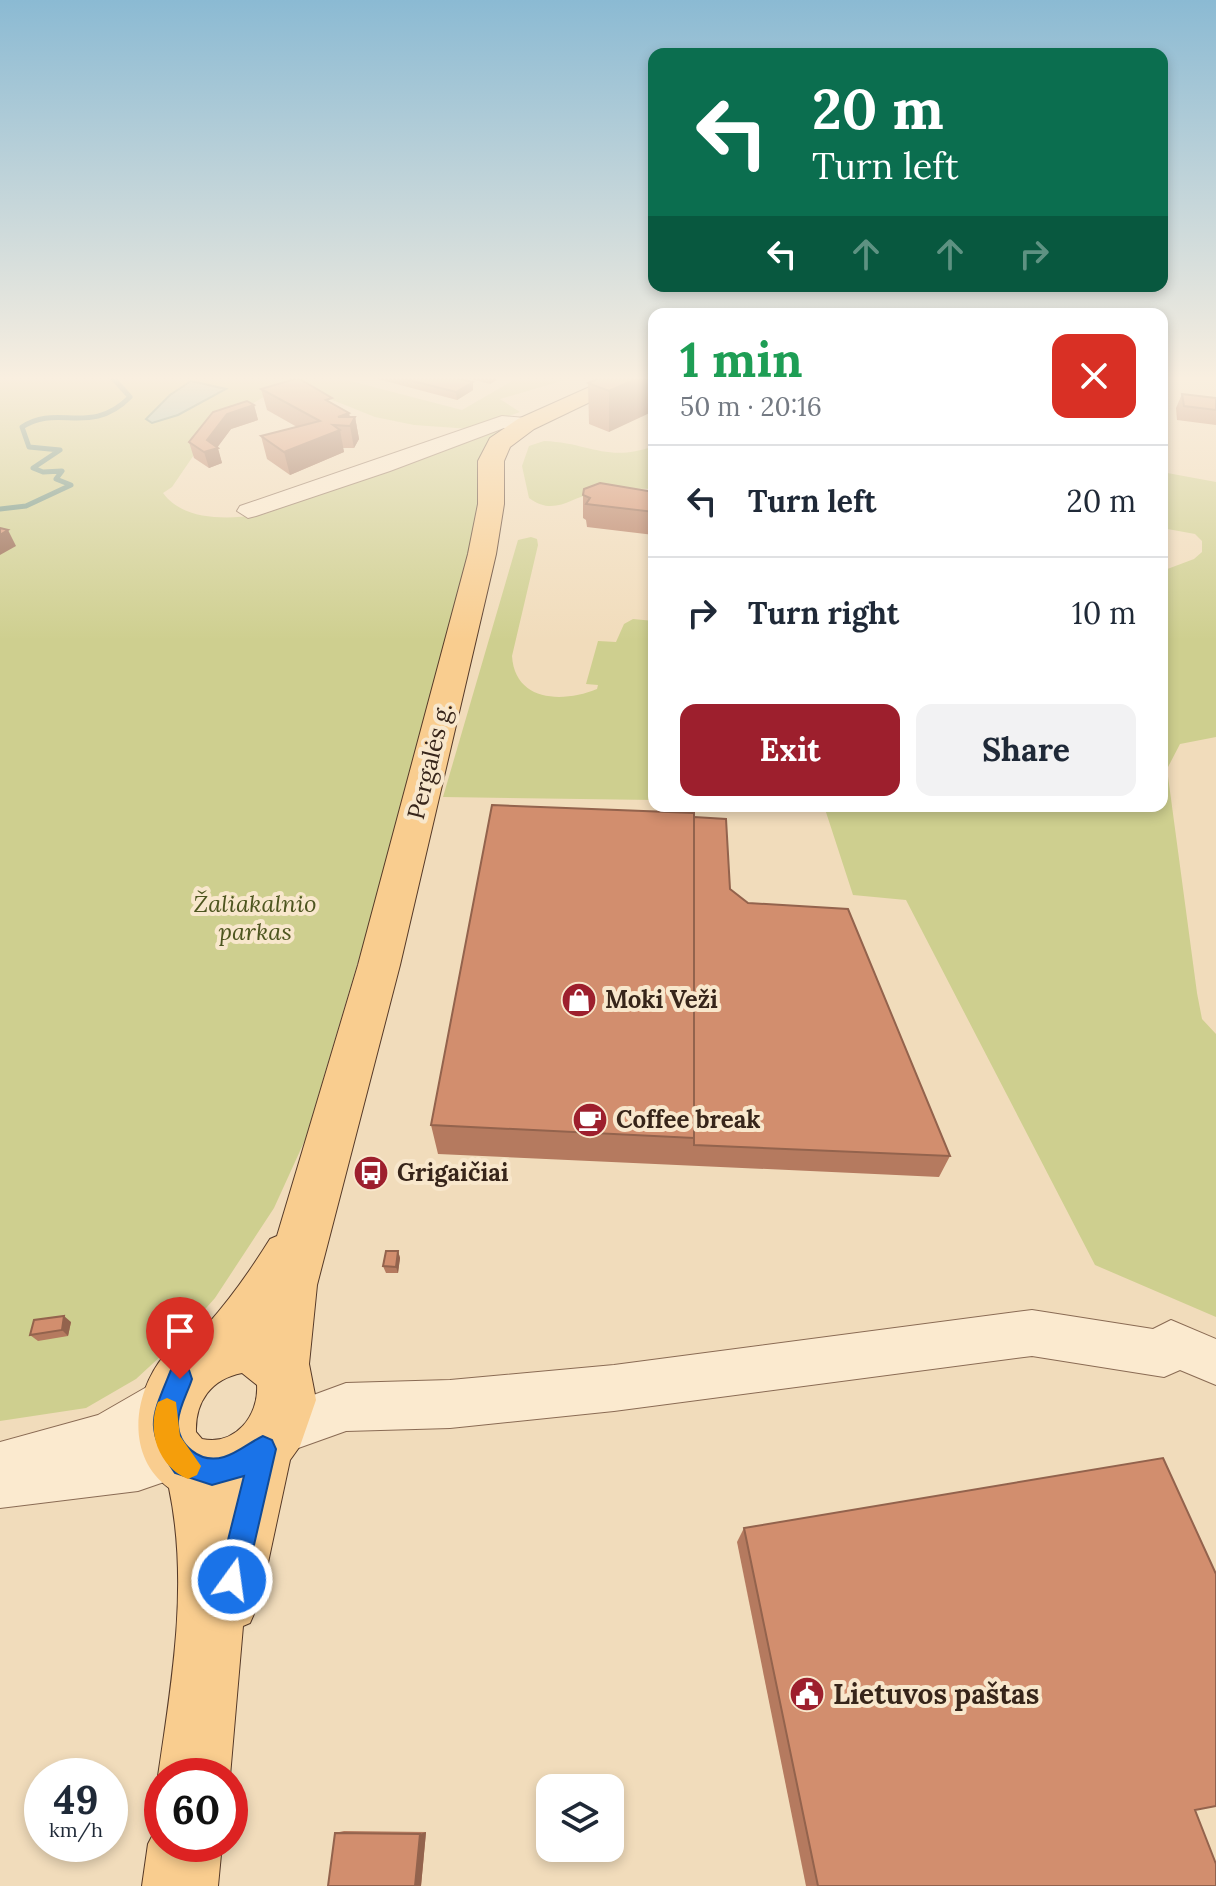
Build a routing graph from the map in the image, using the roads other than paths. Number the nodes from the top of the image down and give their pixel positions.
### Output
1 (388, 465) edge
2 (493, 465) edge
3 (248, 511) dead end
4 (307, 1220) junction
5 (225, 1348) junction
6 (1216, 1362) edge
7 (171, 1396) junction
8 (276, 1407) junction
9 (186, 1462) junction
10 (0, 1466) edge
11 (0, 1483) edge
12 (205, 1695) junction
13 (196, 1758) edge
14 (183, 1862) edge
15 (180, 1886) edge

1 - 3 street
2 - 4 main road, Pergalės g.
4 - 5 main road, Pergalės g.
4 - 8 main road, Pergalės g.
5 - 7 main road
5 - 8 main road
6 - 8 street
7 - 9 main road
7 - 10 street
8 - 9 main road
8 - 12 main road, Pergalės g.
9 - 11 street
9 - 12 main road, Pergalės g.
12 - 13 main road, Pergalės g.
14 - 15 main road

